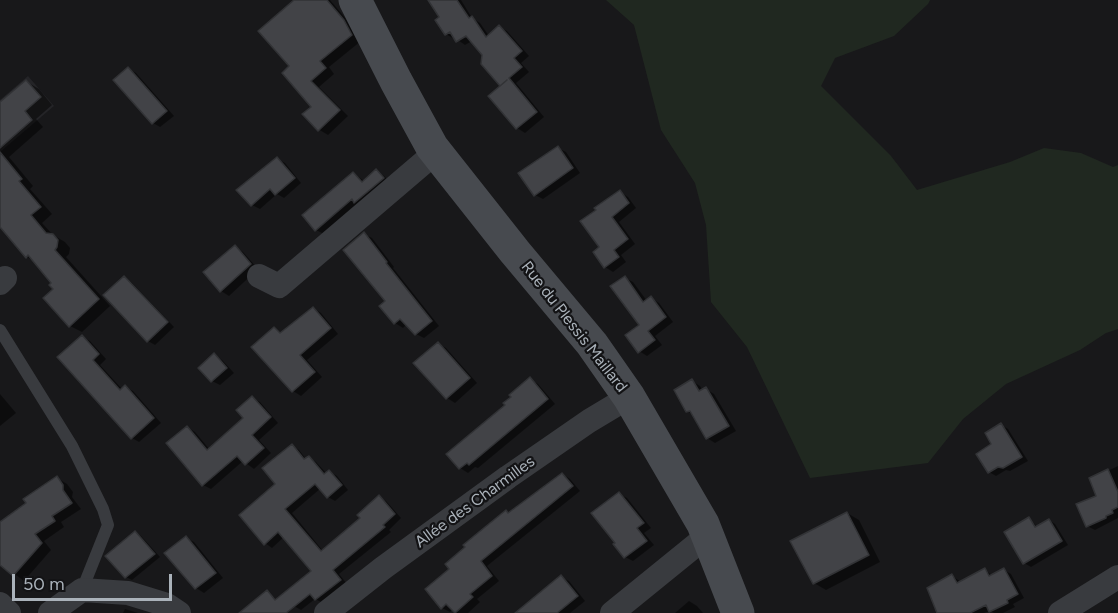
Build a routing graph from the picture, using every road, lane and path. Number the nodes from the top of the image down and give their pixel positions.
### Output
1 (355, 0) edge
2 (436, 152) junction
3 (260, 276) dead end
4 (0, 330) edge
5 (629, 397) junction
6 (709, 540) junction
7 (1118, 577) edge
8 (82, 590) junction
9 (0, 604) edge
10 (9, 613) edge
11 (50, 613) edge
12 (179, 613) edge
13 (326, 613) edge
14 (612, 613) edge
15 (738, 613) edge
16 (1060, 613) edge

1 - 2 street, Rue du Plessis Maillard
2 - 3 street
2 - 5 street, Rue du Plessis Maillard
4 - 8 lane
5 - 6 street, Rue du Plessis Maillard
5 - 13 street, Allée des Charmilles
6 - 14 street
6 - 15 street, Rue du Plessis Maillard
7 - 16 street
8 - 11 street
8 - 12 street
9 - 10 street

